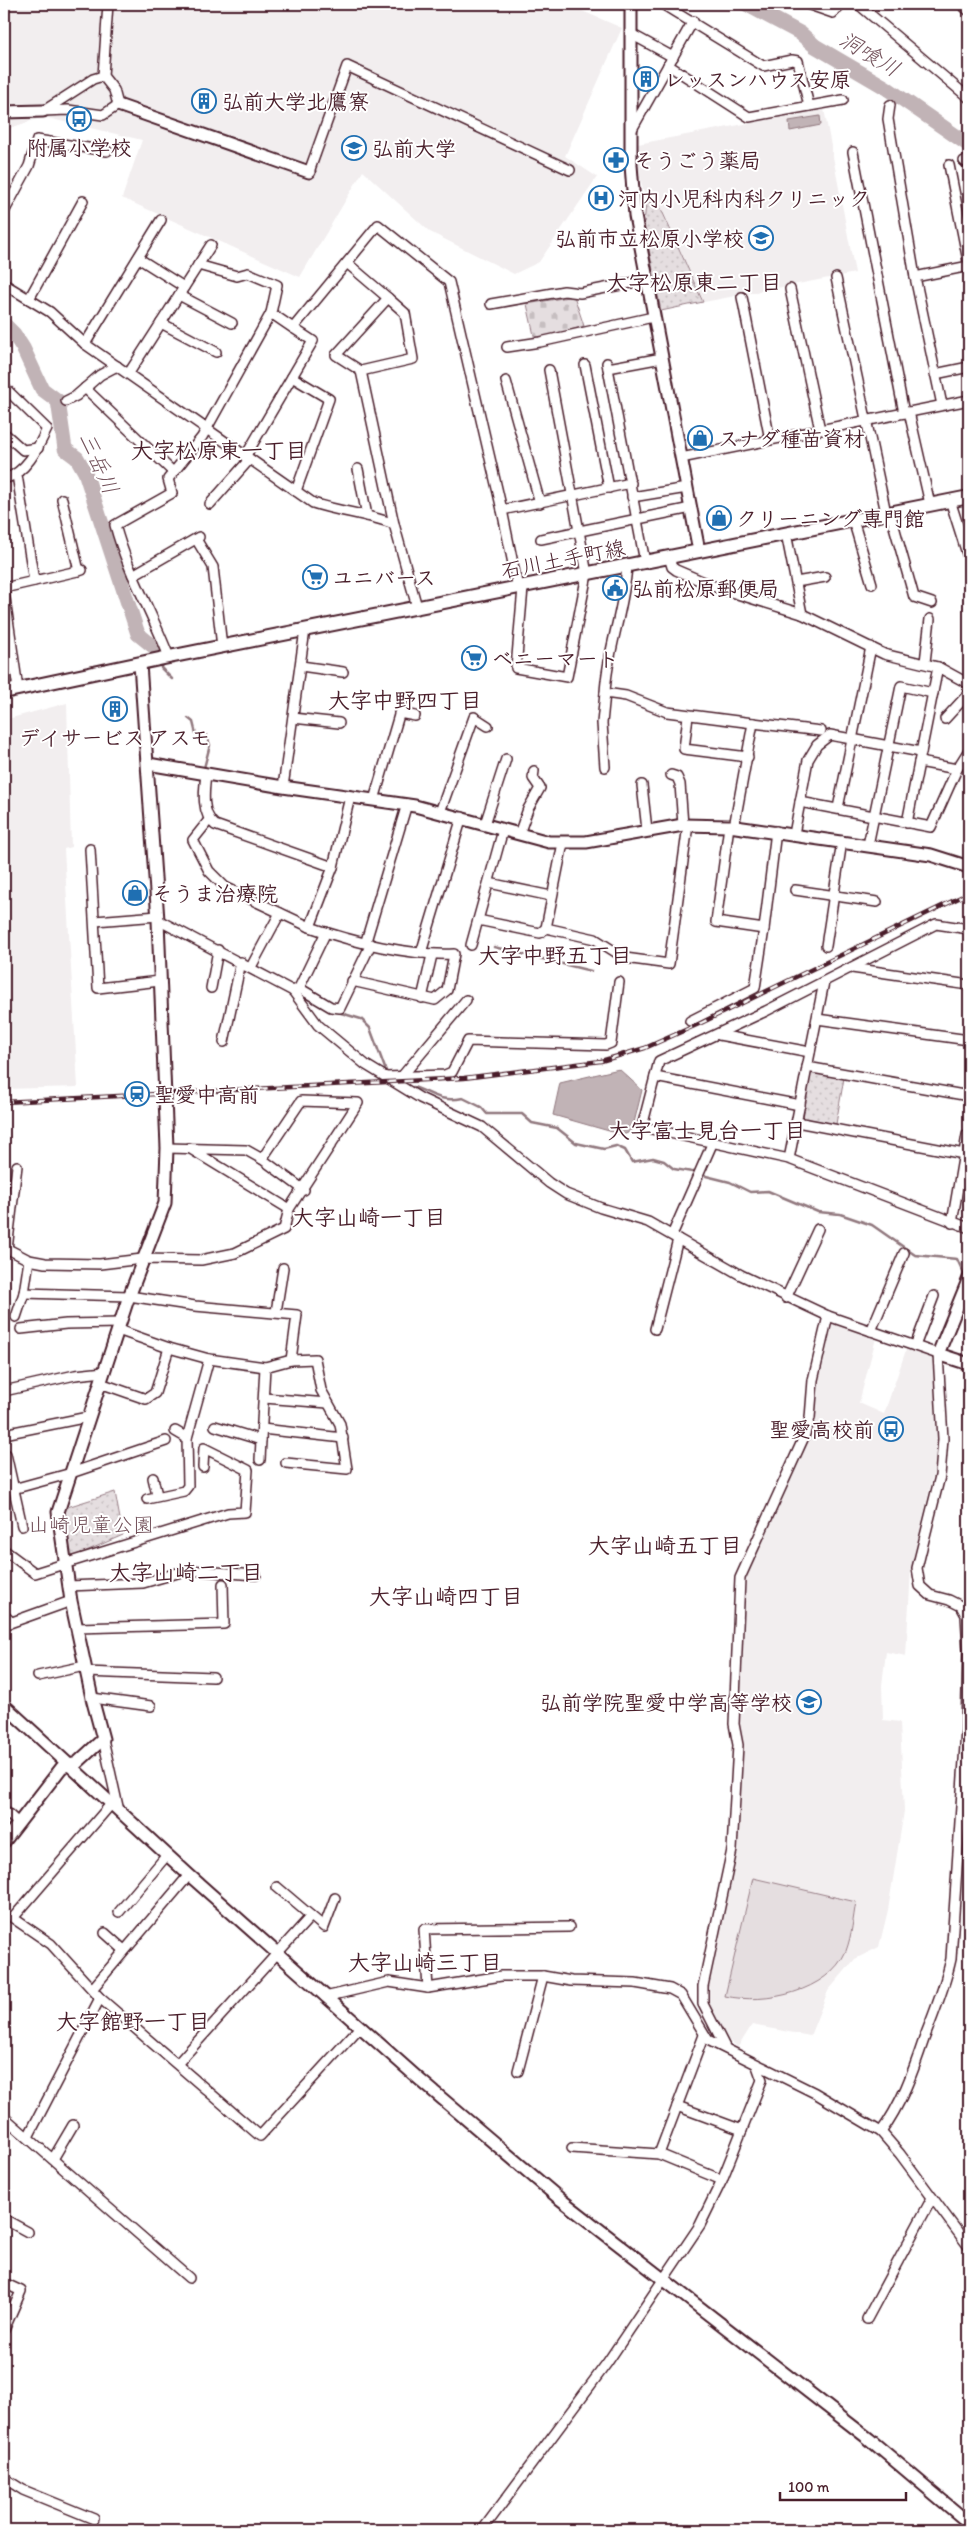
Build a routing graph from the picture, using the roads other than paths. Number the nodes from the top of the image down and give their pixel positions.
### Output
1 (108, 4) edge
2 (631, 4) edge
3 (662, 4) edge
4 (807, 4) edge
5 (841, 4) edge
6 (858, 4) edge
7 (961, 4) edge
8 (969, 11) edge
9 (693, 20) junction
10 (631, 34) junction
11 (670, 61) junction
12 (103, 76) junction
13 (969, 98) edge
14 (843, 100) dead end
15 (118, 105) junction
16 (890, 105) dead end
17 (809, 106) junction
18 (43, 111) junction
19 (4, 112) edge
20 (630, 132) junction
21 (107, 151) dead end
22 (853, 152) dead end
23 (949, 165) dead end
24 (570, 170) dead end
25 (309, 172) joint
26 (83, 201) dead end
27 (4, 212) edge
28 (161, 220) dead end
29 (211, 245) dead end
30 (138, 258) junction
31 (347, 262) junction
32 (198, 266) junction
33 (969, 266) edge
34 (916, 277) junction
35 (836, 278) dead end
36 (646, 280) junction
37 (4, 284) edge
38 (790, 289) dead end
39 (181, 291) junction
40 (388, 298) junction
41 (742, 298) dead end
42 (29, 299) junction
43 (491, 304) dead end
44 (271, 313) junction
45 (654, 316) junction
46 (161, 323) junction
47 (232, 323) dead end
48 (293, 328) junction
49 (85, 344) junction
50 (508, 347) dead end
51 (216, 352) dead end
52 (662, 358) junction
53 (585, 365) dead end
54 (118, 366) junction
55 (969, 367) edge
56 (549, 370) dead end
57 (361, 371) junction
58 (129, 373) junction
59 (935, 374) junction
60 (292, 377) junction
61 (506, 381) dead end
62 (4, 387) edge
63 (85, 388) junction
64 (969, 400) edge
65 (66, 401) dead end
66 (942, 405) junction
67 (907, 413) junction
68 (866, 421) junction
69 (206, 429) junction
70 (820, 430) junction
71 (4, 433) edge
72 (770, 440) junction
73 (38, 448) junction
74 (247, 458) junction
75 (681, 458) junction
76 (358, 469) dead end
77 (173, 472) junction
78 (17, 475) junction
79 (4, 478) edge
80 (631, 483) junction
81 (609, 488) junction
82 (687, 488) junction
83 (296, 491) junction
84 (572, 496) junction
85 (632, 497) junction
86 (969, 497) edge
87 (62, 499) dead end
88 (950, 500) junction
89 (540, 503) junction
90 (210, 504) dead end
91 (930, 504) junction
92 (691, 508) junction
93 (502, 510) junction
94 (888, 512) junction
95 (367, 516) junction
96 (636, 520) junction
97 (853, 520) junction
98 (394, 524) junction
99 (579, 531) junction
100 (786, 533) junction
101 (541, 539) dead end
102 (699, 551) junction
103 (669, 557) junction
104 (969, 560) edge
105 (645, 562) junction
106 (627, 566) junction
107 (588, 574) junction
108 (133, 575) junction
109 (825, 577) dead end
110 (34, 581) junction
111 (796, 582) junction
112 (872, 584) dead end
113 (520, 588) junction
114 (4, 589) edge
115 (932, 603) dead end
116 (416, 607) junction
117 (802, 614) junction
118 (930, 618) dead end
119 (305, 630) junction
120 (222, 647) junction
121 (871, 647) junction
122 (162, 659) junction
123 (925, 662) junction
124 (140, 664) junction
125 (301, 666) junction
126 (938, 667) junction
127 (342, 672) dead end
128 (969, 684) edge
129 (18, 690) junction
130 (4, 692) edge
131 (605, 693) junction
132 (969, 693) edge
133 (933, 694) junction
134 (404, 698) dead end
135 (399, 714) junction
136 (415, 716) dead end
137 (688, 716) junction
138 (293, 718) junction
139 (945, 719) dead end
140 (339, 723) dead end
141 (754, 724) junction
142 (488, 726) dead end
143 (821, 730) dead end
144 (853, 738) junction
145 (889, 745) junction
146 (969, 750) edge
147 (748, 757) junction
148 (920, 757) junction
149 (506, 759) dead end
150 (148, 764) junction
151 (605, 767) dead end
152 (957, 769) junction
153 (534, 771) dead end
154 (206, 774) junction
155 (671, 775) dead end
156 (642, 785) dead end
157 (283, 787) junction
158 (350, 797) junction
159 (374, 800) junction
160 (800, 802) junction
161 (407, 804) junction
162 (838, 808) junction
163 (440, 812) junction
164 (874, 816) junction
165 (462, 817) junction
166 (209, 820) junction
167 (907, 823) junction
168 (486, 824) junction
169 (686, 825) junction
170 (732, 826) junction
171 (503, 830) junction
172 (647, 830) junction
173 (776, 831) junction
174 (520, 834) junction
175 (794, 834) junction
176 (842, 841) junction
177 (563, 843) junction
178 (868, 844) junction
179 (90, 849) dead end
180 (333, 867) junction
181 (969, 867) edge
182 (489, 883) junction
183 (795, 890) dead end
184 (551, 896) junction
185 (834, 896) junction
186 (877, 902) dead end
187 (280, 913) junction
188 (158, 918) junction
189 (478, 920) junction
190 (95, 922) junction
191 (310, 927) junction
192 (546, 928) junction
193 (764, 929) junction
194 (969, 929) edge
195 (326, 932) junction
196 (369, 943) junction
197 (471, 945) dead end
198 (826, 946) dead end
199 (218, 950) junction
200 (421, 954) junction
201 (432, 954) junction
202 (241, 962) junction
203 (251, 968) junction
204 (852, 968) junction
205 (160, 981) junction
206 (352, 981) junction
207 (620, 982) dead end
208 (824, 982) junction
209 (969, 985) edge
210 (211, 988) dead end
211 (296, 989) junction
212 (422, 998) junction
213 (466, 1000) dead end
214 (817, 1019) junction
215 (690, 1021) dead end
216 (718, 1035) junction
217 (969, 1040) edge
218 (224, 1042) dead end
219 (810, 1052) junction
220 (807, 1067) junction
221 (403, 1075) junction
222 (386, 1077) junction
223 (655, 1077) junction
224 (969, 1096) edge
225 (800, 1106) junction
226 (797, 1122) junction
227 (969, 1135) edge
228 (712, 1144) junction
229 (167, 1148) junction
230 (189, 1148) junction
231 (964, 1154) junction
232 (262, 1159) junction
233 (789, 1159) junction
234 (17, 1166) dead end
235 (304, 1190) junction
236 (289, 1209) junction
237 (952, 1223) junction
238 (969, 1228) edge
239 (818, 1229) dead end
240 (675, 1237) junction
241 (6, 1248) edge
242 (904, 1253) dead end
243 (142, 1259) junction
244 (29, 1260) junction
245 (283, 1268) dead end
246 (969, 1278) edge
247 (24, 1294) junction
248 (129, 1296) junction
249 (934, 1296) dead end
250 (786, 1298) junction
251 (276, 1312) junction
252 (828, 1316) junction
253 (16, 1317) dead end
254 (119, 1326) junction
255 (21, 1329) dead end
256 (655, 1330) dead end
257 (871, 1331) junction
258 (915, 1346) junction
259 (169, 1348) junction
260 (938, 1354) junction
261 (209, 1359) junction
262 (291, 1360) junction
263 (969, 1364) edge
264 (265, 1367) junction
265 (104, 1372) junction
266 (100, 1383) junction
267 (4, 1391) edge
268 (264, 1398) junction
269 (328, 1403) junction
270 (88, 1417) junction
271 (216, 1426) dead end
272 (262, 1429) junction
273 (175, 1432) dead end
274 (4, 1434) edge
275 (187, 1438) junction
276 (343, 1438) junction
277 (261, 1440) junction
278 (166, 1441) dead end
279 (6, 1454) dead end
280 (260, 1460) dead end
281 (286, 1463) dead end
282 (203, 1467) dead end
283 (68, 1474) junction
284 (153, 1478) dead end
285 (12, 1490) junction
286 (157, 1496) junction
287 (147, 1499) dead end
288 (22, 1526) dead end
289 (4, 1550) edge
290 (64, 1564) junction
291 (256, 1575) dead end
292 (224, 1584) dead end
293 (68, 1586) junction
294 (71, 1601) junction
295 (4, 1615) edge
296 (8, 1624) edge
297 (77, 1628) junction
298 (86, 1669) junction
299 (38, 1676) dead end
300 (213, 1677) dead end
301 (92, 1698) junction
302 (4, 1705) edge
303 (152, 1706) dead end
304 (103, 1739) junction
305 (70, 1765) junction
306 (116, 1807) junction
307 (4, 1810) edge
308 (18, 1822) junction
309 (4, 1842) edge
310 (167, 1855) junction
311 (189, 1875) junction
312 (277, 1887) dead end
313 (335, 1898) dead end
314 (119, 1912) dead end
315 (311, 1916) junction
316 (569, 1927) dead end
317 (105, 1933) dead end
318 (124, 1950) junction
319 (278, 1952) junction
320 (543, 1976) junction
321 (93, 1988) junction
322 (428, 1988) junction
323 (325, 1997) junction
324 (100, 1998) junction
325 (360, 2027) junction
326 (704, 2035) junction
327 (725, 2047) junction
328 (178, 2064) junction
329 (757, 2066) junction
330 (518, 2071) dead end
331 (677, 2106) junction
332 (4, 2116) edge
333 (73, 2125) dead end
334 (742, 2130) junction
335 (880, 2132) junction
336 (28, 2137) junction
337 (572, 2148) dead end
338 (659, 2154) junction
339 (53, 2159) junction
340 (722, 2180) junction
341 (932, 2198) junction
342 (4, 2219) edge
343 (28, 2232) dead end
344 (968, 2244) edge
345 (189, 2278) dead end
346 (664, 2281) junction
347 (4, 2283) edge
348 (867, 2319) dead end
349 (4, 2330) edge
350 (4, 2478) edge
351 (94, 2519) dead end
352 (969, 2520) edge
353 (484, 2528) dead end

1 - 12 street
2 - 10 street
3 - 9 street
4 - 5 street
6 - 13 street
7 - 8 street
9 - 11 street
9 - 17 street
10 - 11 street
10 - 20 street
11 - 17 street
11 - 20 street
12 - 15 street
12 - 18 street
14 - 17 street
15 - 18 street
15 - 25 street
16 - 34 street
18 - 19 street
20 - 36 street
21 - 27 street
22 - 67 street
23 - 33 street
24 - 25 street
26 - 42 street
28 - 30 street
29 - 32 street
30 - 39 street
30 - 49 street
31 - 40 street
31 - 48 street
31 - 93 street
32 - 39 street
32 - 44 street
33 - 34 street
34 - 59 street
35 - 68 street
36 - 43 street
36 - 45 street
37 - 42 street
38 - 70 street
39 - 46 street
39 - 47 street
40 - 57 street
40 - 57 street
41 - 72 street
42 - 49 street
44 - 48 street
44 - 69 street
45 - 50 street
45 - 52 street
46 - 51 street
46 - 58 street
48 - 60 street
49 - 54 street
52 - 75 street
52 - 80 street
53 - 81 street
54 - 58 street
54 - 63 street
55 - 59 street
56 - 84 street
57 - 98 street
58 - 69 street
59 - 66 street
60 - 74 street
60 - 83 street
61 - 89 street
62 - 73 street
63 - 65 street
63 - 77 street
64 - 66 street
66 - 67 street
67 - 68 street
67 - 91 street
68 - 70 street
68 - 94 street
69 - 74 street
69 - 77 street
70 - 72 street
71 - 73 street
72 - 75 street
73 - 78 street
74 - 83 street
74 - 90 street
75 - 82 street
76 - 95 street
77 - 108 street
78 - 79 street
78 - 110 street
80 - 81 street
80 - 85 street
81 - 84 street
82 - 85 street
82 - 92 street
83 - 95 street
84 - 89 street
84 - 99 street
85 - 96 street
86 - 88 main road, 石川土手町線
87 - 110 street
88 - 91 main road, 石川土手町線
88 - 104 street
89 - 93 street
91 - 94 main road, 石川土手町線
92 - 96 street
92 - 102 street
93 - 113 street
94 - 97 main road, 石川土手町線
94 - 115 street
95 - 98 street
96 - 99 street
96 - 105 street
97 - 100 main road, 石川土手町線
97 - 112 street
98 - 116 street
99 - 101 street
99 - 107 street
100 - 102 main road, 石川土手町線
100 - 111 street
102 - 103 main road, 石川土手町線
103 - 105 main road, 石川土手町線
103 - 117 street
105 - 106 main road, 石川土手町線
106 - 107 main road, 石川土手町線
106 - 131 street
107 - 113 main road, 石川土手町線
107 - 113 street
108 - 120 street
108 - 122 street
109 - 111 street
110 - 114 street
111 - 117 street
113 - 116 main road, 石川土手町線
114 - 129 street
116 - 119 main road, 石川土手町線
117 - 121 street
118 - 123 street
119 - 120 main road, 石川土手町線
119 - 125 street
120 - 122 main road, 石川土手町線
121 - 123 street
121 - 144 street
122 - 124 main road, 石川土手町線
123 - 126 street
124 - 129 main road, 石川土手町線
124 - 150 street
125 - 127 street
125 - 138 street
126 - 128 street
126 - 133 street
129 - 130 main road, 石川土手町線
131 - 137 street
131 - 151 street
132 - 139 street
133 - 145 street
133 - 148 street
134 - 135 street
135 - 136 street
135 - 159 street
137 - 141 street
137 - 147 street
138 - 140 street
138 - 157 street
141 - 143 street
141 - 147 street
142 - 163 street
144 - 145 street
144 - 160 street
144 - 162 street
145 - 148 street
145 - 164 street
146 - 152 street
147 - 170 street
148 - 152 street
148 - 167 street
149 - 168 street
150 - 154 street
150 - 188 street
152 - 167 street
153 - 174 street
154 - 157 street
154 - 166 street
155 - 169 street
156 - 172 street
157 - 158 street
158 - 159 street
158 - 180 street
159 - 161 street
160 - 162 street
160 - 175 street
161 - 163 street
161 - 196 street
162 - 164 street
163 - 165 street
164 - 167 street
164 - 178 street
165 - 168 street
165 - 200 street
166 - 180 street
166 - 187 street
168 - 171 street
169 - 170 street
169 - 172 street
169 - 192 street
170 - 173 street
170 - 193 street
171 - 174 street
171 - 182 street
172 - 177 street
173 - 175 street
173 - 193 street
174 - 177 street
175 - 176 street
176 - 178 street
176 - 185 street
177 - 184 street
178 - 181 street
179 - 190 street
180 - 191 street
182 - 184 street
182 - 189 street
183 - 185 street
184 - 192 street
185 - 186 street
185 - 198 street
187 - 191 street
187 - 203 street
188 - 190 street
188 - 199 street
188 - 205 street
189 - 192 street
189 - 197 street
190 - 205 street
191 - 195 street
193 - 215 street
194 - 204 street
195 - 196 street
195 - 211 street
196 - 200 street
196 - 206 street
199 - 202 street
199 - 210 street
200 - 201 street
201 - 212 street
201 - 212 street
202 - 203 street
202 - 218 street
203 - 211 street
204 - 208 street
204 - 209 street
205 - 229 street
206 - 211 street
206 - 212 street
207 - 221 street
208 - 214 street
208 - 216 street
211 - 222 street
213 - 221 street
214 - 217 street
214 - 219 street
216 - 219 street
216 - 223 street
219 - 220 street
220 - 224 street
220 - 225 street
221 - 222 street
222 - 240 street
223 - 225 street
223 - 228 street
225 - 226 street
226 - 231 street
226 - 233 street
227 - 231 street
228 - 233 street
228 - 240 street
229 - 230 street
229 - 243 street
230 - 232 street
230 - 236 street
231 - 237 street
232 - 235 street
232 - 235 street
233 - 237 street
234 - 241 street
235 - 236 street
236 - 243 street
237 - 238 street
239 - 250 street
240 - 250 street
240 - 256 street
241 - 244 street
242 - 257 street
243 - 244 street
243 - 248 street
244 - 247 street
245 - 251 street
246 - 260 street
247 - 248 street
247 - 253 street
248 - 251 street
248 - 254 street
249 - 258 street
250 - 252 street
251 - 262 street
252 - 257 street
252 - 327 street
254 - 255 street
254 - 259 street
254 - 265 street
257 - 258 street
258 - 260 street
259 - 261 street
259 - 266 street
260 - 263 street
260 - 335 street
261 - 264 street
261 - 275 street
262 - 264 street
262 - 269 street
264 - 268 street
265 - 266 street
265 - 267 street
266 - 270 street
268 - 269 street
268 - 272 street
269 - 276 street
270 - 274 street
270 - 283 street
271 - 277 street
272 - 276 street
272 - 277 street
273 - 275 street
275 - 286 street
276 - 281 street
277 - 280 street
278 - 283 street
279 - 285 street
282 - 290 street
283 - 285 street
283 - 290 street
284 - 286 street
285 - 288 street
286 - 287 street
289 - 290 street
290 - 293 street
291 - 293 street
292 - 297 street
293 - 294 street
294 - 296 street
294 - 297 street
295 - 296 street
297 - 298 street
298 - 299 street
298 - 300 street
298 - 301 street
301 - 303 street
301 - 304 street
302 - 305 street
304 - 305 street
304 - 306 street
305 - 306 street
305 - 308 street
306 - 310 street
306 - 321 street
307 - 308 street
308 - 309 street
310 - 311 street
310 - 314 street
311 - 318 street
311 - 319 street
312 - 315 street
313 - 315 street
315 - 319 street
316 - 322 street
317 - 318 street
318 - 321 street
319 - 323 street
319 - 328 street
320 - 322 street
320 - 326 street
320 - 330 street
321 - 324 street
322 - 323 street
323 - 325 street
324 - 328 street
324 - 336 street
325 - 328 street
325 - 346 street
326 - 327 street
326 - 331 street
327 - 329 street
329 - 334 street
329 - 335 street
331 - 334 street
331 - 338 street
332 - 336 street
333 - 339 street
334 - 340 street
335 - 341 street
336 - 339 street
337 - 338 street
338 - 340 street
339 - 345 street
340 - 346 street
341 - 344 street
341 - 348 street
342 - 343 street
346 - 352 street
346 - 353 street
347 - 349 street
350 - 351 street

